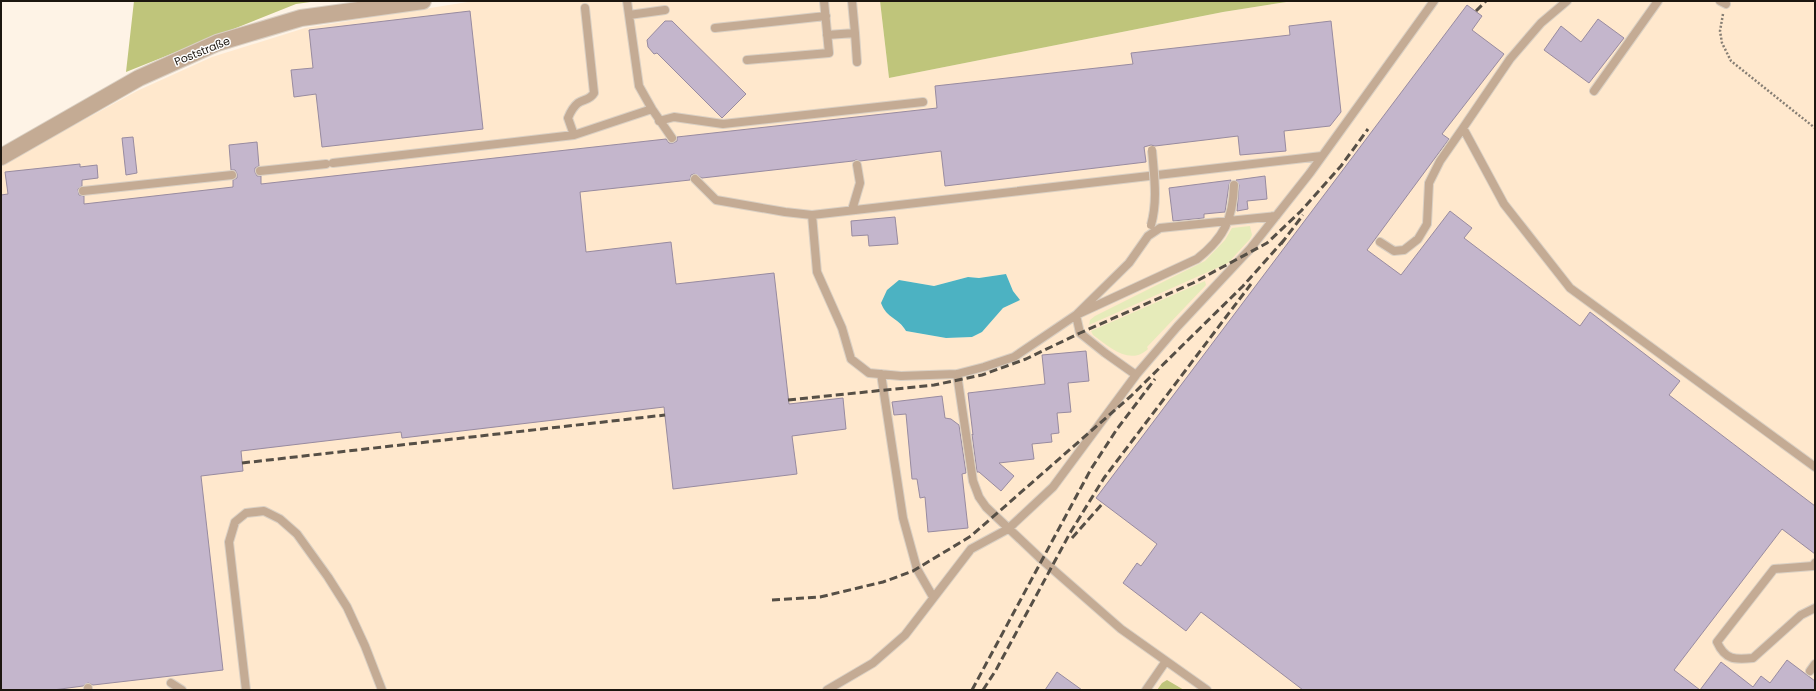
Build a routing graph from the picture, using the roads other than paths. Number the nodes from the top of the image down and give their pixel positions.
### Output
1 (423, 1) edge
2 (627, 1) edge
3 (824, 1) edge
4 (852, 1) edge
5 (1434, 1) edge
6 (1566, 1) edge
7 (1658, 1) edge
8 (585, 8) dead end
9 (665, 10) dead end
10 (629, 15) junction
11 (826, 16) junction
12 (714, 28) dead end
13 (855, 33) junction
14 (827, 35) junction
15 (748, 60) dead end
16 (857, 62) dead end
17 (1594, 91) dead end
18 (923, 102) dead end
19 (652, 109) junction
20 (659, 121) junction
21 (1464, 128) junction
22 (574, 136) junction
23 (672, 138) dead end
24 (1152, 150) dead end
25 (1322, 156) junction
26 (1, 157) edge
27 (858, 165) dead end
28 (260, 171) dead end
29 (232, 175) dead end
30 (695, 179) dead end
31 (1234, 185) dead end
32 (83, 191) dead end
33 (852, 210) junction
34 (812, 214) junction
35 (1276, 216) junction
36 (1148, 236) junction
37 (1380, 242) dead end
38 (1076, 315) junction
39 (881, 374) junction
40 (957, 374) junction
41 (1136, 375) junction
42 (1815, 467) edge
43 (1008, 528) junction
44 (1815, 563) edge
45 (933, 597) junction
46 (1815, 608) edge
47 (1166, 661) junction
48 (1815, 664) edge
49 (1810, 671) dead end
50 (171, 682) dead end
51 (182, 690) edge
52 (246, 690) edge
53 (382, 690) edge
54 (827, 690) edge
55 (1146, 690) edge
56 (1207, 690) edge

1 - 26 street, Poststraße
2 - 10 lane
3 - 11 lane
4 - 13 lane
5 - 25 lane
6 - 21 lane
7 - 17 lane
8 - 22 lane
9 - 10 lane
10 - 19 lane
11 - 12 lane
11 - 14 lane
13 - 14 lane
13 - 16 lane
14 - 15 lane
18 - 20 lane
19 - 20 lane
19 - 22 lane
20 - 23 lane
21 - 37 lane
21 - 42 lane
22 - 28 lane
24 - 36 lane, bridge
25 - 33 lane
25 - 35 lane
27 - 33 lane
29 - 32 lane
30 - 34 lane
31 - 38 lane
33 - 34 lane
34 - 39 lane
35 - 36 lane
35 - 41 lane
36 - 38 lane
38 - 40 lane
38 - 41 lane
39 - 40 lane
39 - 45 lane
40 - 43 lane
41 - 43 lane
43 - 45 lane
43 - 47 lane
44 - 46 lane
45 - 54 lane
47 - 55 lane
47 - 56 lane
48 - 49 lane
50 - 51 lane
52 - 53 lane

